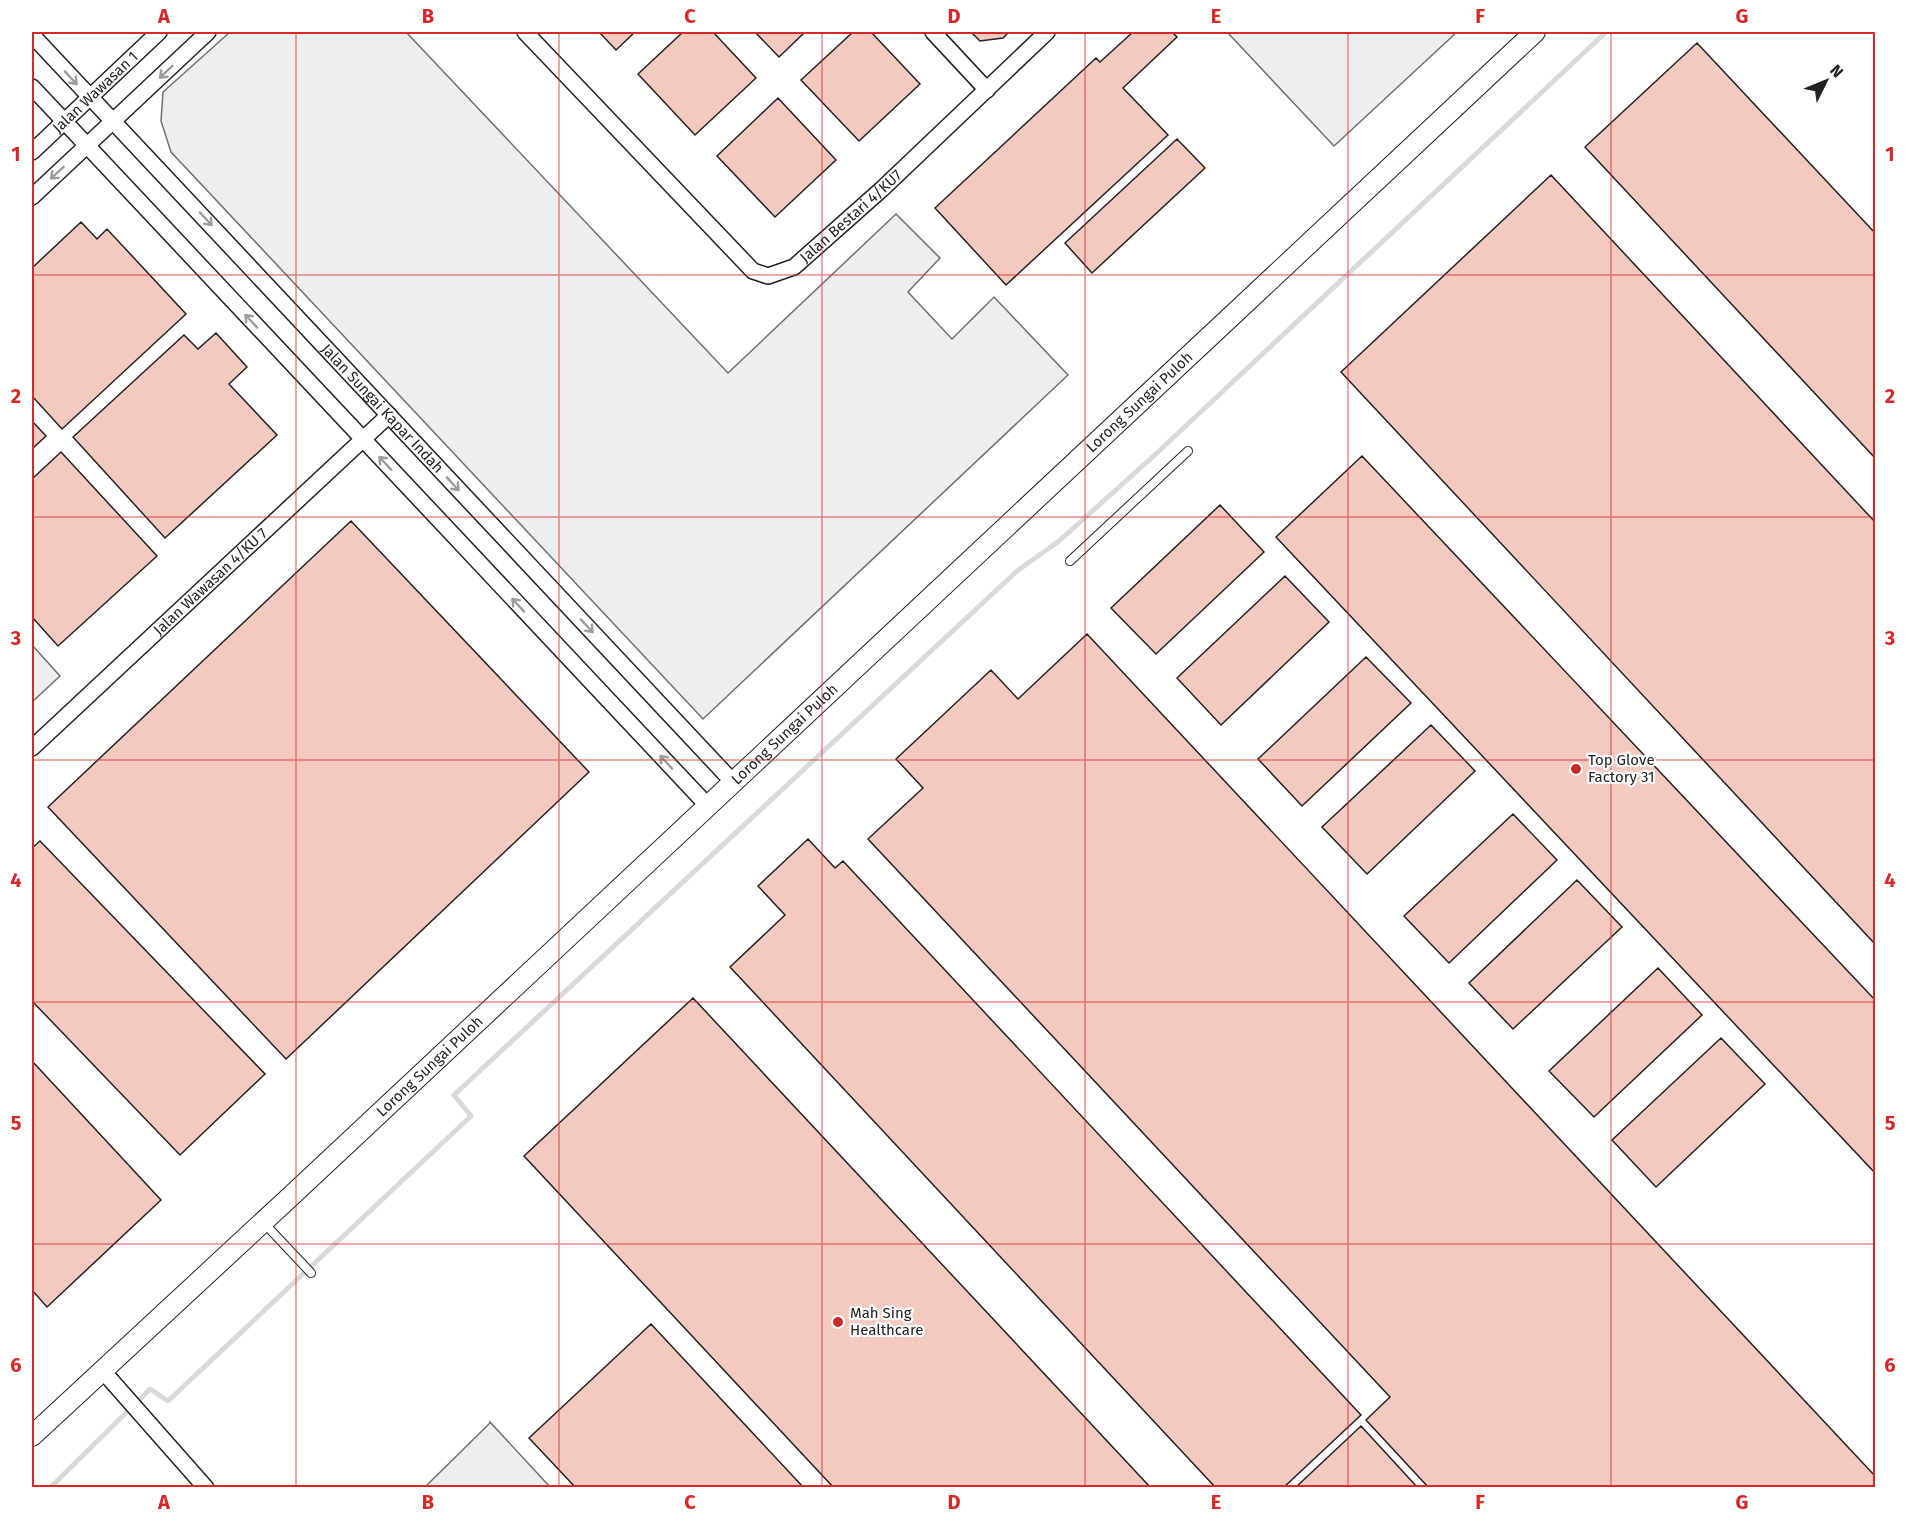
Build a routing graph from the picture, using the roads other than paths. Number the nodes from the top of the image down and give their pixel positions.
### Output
1 (159, 32) edge
2 (208, 32) edge
3 (525, 32) edge
4 (933, 32) edge
5 (1047, 32) edge
6 (1535, 32) edge
7 (32, 35) edge
8 (32, 87) edge
9 (987, 90) junction
10 (88, 96) junction
11 (114, 121) junction
12 (64, 122) junction
13 (87, 145) junction
14 (32, 152) edge
15 (32, 197) edge
16 (389, 415) junction
17 (363, 440) junction
18 (1188, 451) dead end
19 (1070, 561) dead end
20 (32, 748) edge
21 (732, 781) junction
22 (706, 805) junction
23 (263, 1222) junction
24 (311, 1273) dead end
25 (102, 1370) junction
26 (32, 1436) edge
27 (206, 1488) edge

1 - 10 street, Jalan Wawasan 1
2 -> 11 street
3 - 9 street, Jalan Bestari 4/KU7
4 - 9 street
5 - 9 street, Jalan Bestari 4/KU7
6 - 21 street, Lorong Sungai Puloh
7 -> 10 street, Jalan Sungai Kapar Indah
8 - 12 street
10 - 11 street, Jalan Sungai Kapar Indah
10 - 12 street, Jalan Wawasan 1
11 - 13 street
11 -> 16 street, Jalan Sungai Kapar Indah
12 - 13 street
12 - 14 street, Jalan Wawasan 1
13 -> 15 street
17 -> 13 street
16 - 17 street, Jalan Wawasan 4/KU 7
16 -> 21 street, Jalan Sungai Kapar Indah
17 - 20 street, Jalan Wawasan 4/KU 7
22 -> 17 street
18 - 19 lane
21 - 22 street, Lorong Sungai Puloh
22 - 23 street, Lorong Sungai Puloh
23 - 24 lane
23 - 25 street, Lorong Sungai Puloh
25 - 26 street, Lorong Sungai Puloh
25 - 27 street

